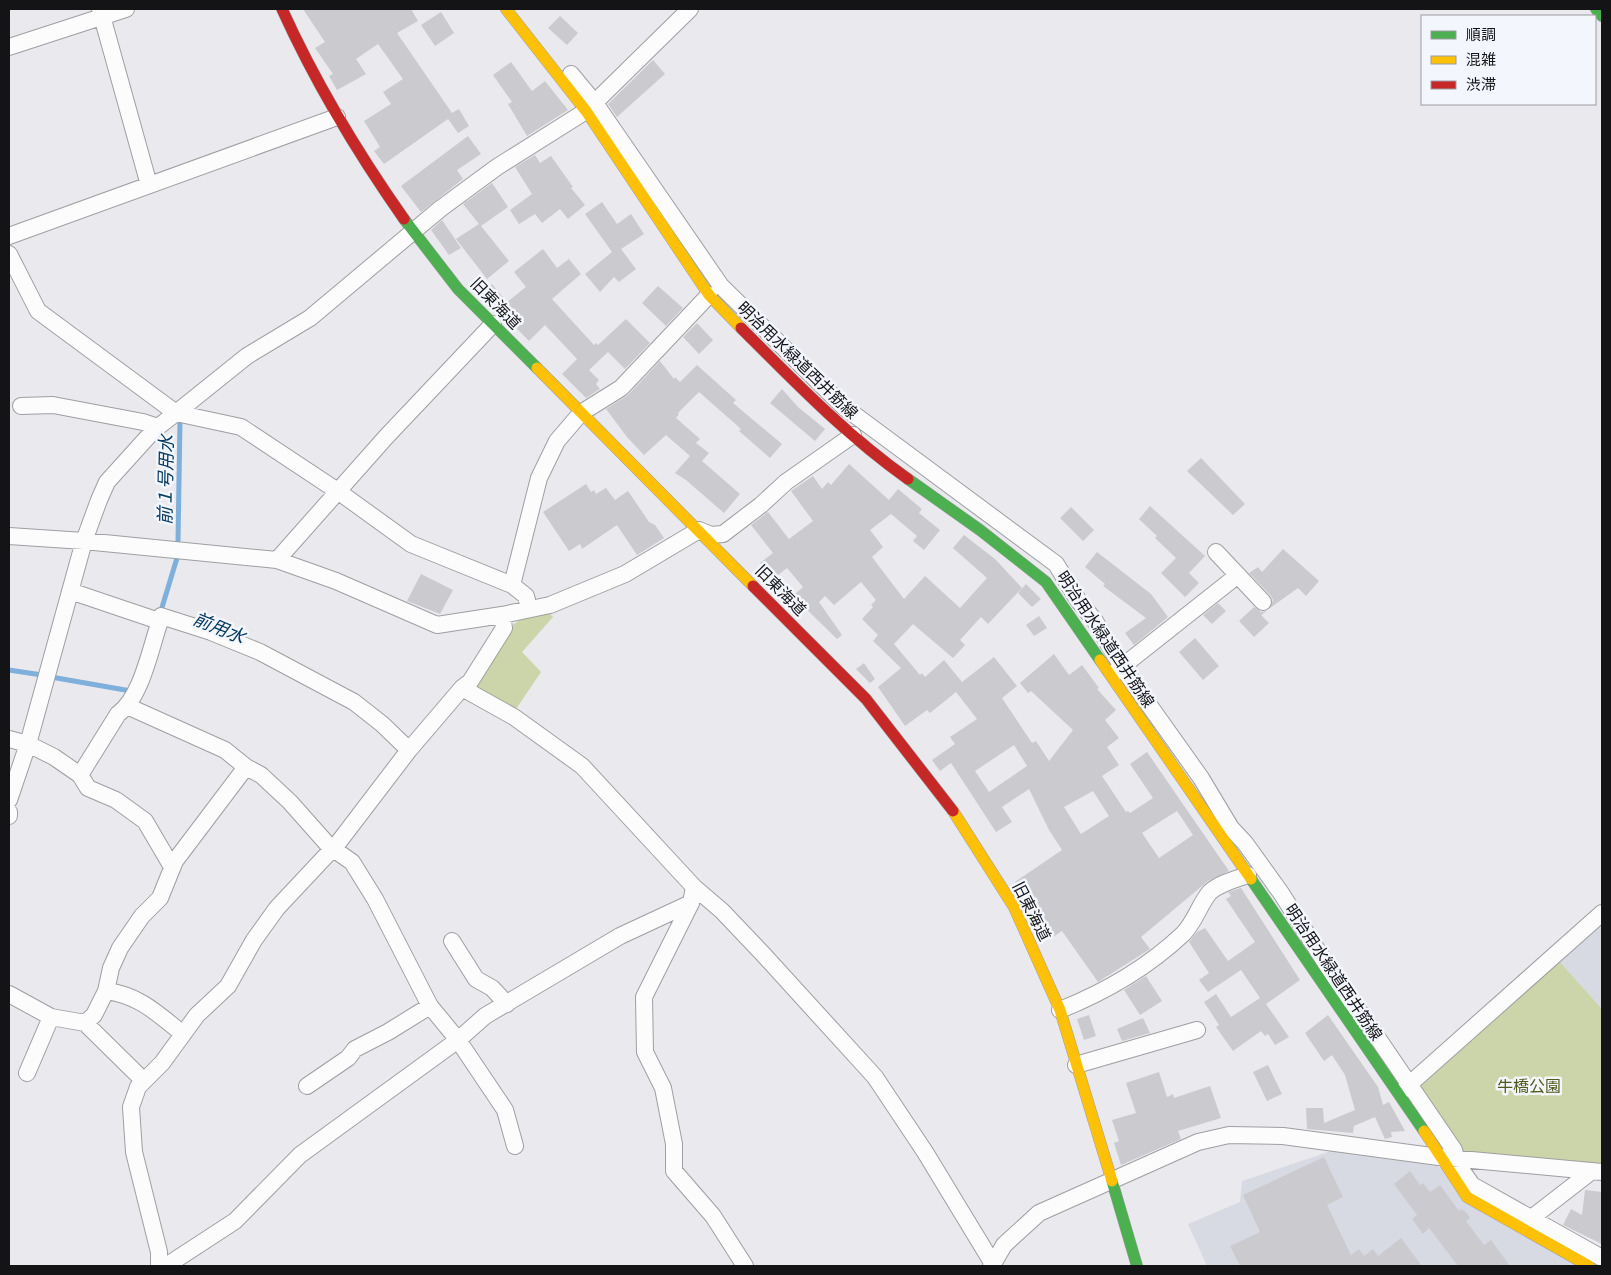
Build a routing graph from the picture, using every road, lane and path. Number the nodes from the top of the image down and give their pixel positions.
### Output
1 (126, 9) edge
2 (282, 9) edge
3 (506, 9) edge
4 (521, 9) edge
5 (690, 9) edge
6 (1596, 9) edge
7 (101, 13) edge
8 (1602, 16) edge
9 (9, 47) edge
10 (591, 107) junction
11 (337, 117) junction
12 (149, 184) junction
13 (413, 232) junction
14 (9, 236) edge
15 (9, 254) edge
16 (709, 295) junction
17 (493, 324) junction
18 (21, 406) dead end
19 (176, 413) junction
20 (581, 413) junction
21 (158, 426) junction
22 (853, 435) junction
23 (339, 492) junction
24 (699, 530) junction
25 (9, 536) edge
26 (84, 541) junction
27 (1216, 552) dead end
28 (277, 560) junction
29 (1066, 566) junction
30 (1238, 575) junction
31 (1046, 582) junction
32 (512, 585) junction
33 (70, 591) junction
34 (1263, 602) dead end
35 (529, 608) junction
36 (502, 615) junction
37 (157, 619) junction
38 (1116, 671) junction
39 (462, 688) junction
40 (127, 706) junction
41 (9, 739) edge
42 (28, 744) junction
43 (409, 750) junction
44 (246, 767) junction
45 (80, 775) junction
46 (9, 800) edge
47 (9, 812) edge
48 (9, 816) edge
49 (333, 848) junction
50 (172, 867) junction
51 (1248, 875) junction
52 (693, 895) junction
53 (1602, 913) edge
54 (452, 941) dead end
55 (106, 991) junction
56 (9, 994) edge
57 (506, 1004) junction
58 (430, 1006) junction
59 (1060, 1010) junction
60 (51, 1017) junction
61 (85, 1023) junction
62 (1197, 1030) dead end
63 (183, 1034) junction
64 (458, 1040) junction
65 (1076, 1065) junction
66 (27, 1073) dead end
67 (144, 1081) junction
68 (307, 1086) dead end
69 (1404, 1088) junction
70 (514, 1146) dead end
71 (1439, 1156) junction
72 (1456, 1157) junction
73 (1597, 1171) edge
74 (1110, 1181) junction
75 (1526, 1222) junction
76 (1602, 1258) edge
77 (992, 1265) edge
78 (159, 1266) edge
79 (166, 1266) edge
80 (745, 1266) edge
81 (1137, 1266) edge
82 (1589, 1266) edge

1 - 7 street
2 - 11 street, 旧東海道
3 - 10 street
4 - 10 street, 明治用水緑道西井筋線
5 - 10 street
6 - 8 street
7 - 9 street
7 - 12 street
10 - 13 street
10 - 16 street
10 - 29 street, 明治用水緑道西井筋線
11 - 12 street
11 - 13 street, 旧東海道
12 - 14 street
13 - 17 street, 旧東海道
13 - 19 street
15 - 19 street
16 - 20 street
16 - 22 street
17 - 20 street, 旧東海道
17 - 23 street
18 - 21 street
19 - 21 street
19 - 23 street
20 - 24 street, 旧東海道
20 - 32 street
21 - 26 street
22 - 24 street
22 - 31 street
23 - 28 street
23 - 32 street
24 - 35 street
24 - 59 street, 旧東海道
25 - 26 street
26 - 28 street
26 - 33 street
27 - 30 street
28 - 36 street
29 - 31 street
29 - 38 street, 明治用水緑道西井筋線
30 - 34 street
30 - 38 street
31 - 38 street
32 - 35 street
33 - 37 street
33 - 42 street
35 - 36 street
36 - 39 street
37 - 40 street
37 - 43 street
38 - 51 street
38 - 69 street, 明治用水緑道西井筋線
39 - 43 street
39 - 52 street
40 - 44 street
40 - 45 street
41 - 42 street
42 - 45 street
42 - 46 street
43 - 49 street
44 - 49 street
44 - 50 street
45 - 50 street
47 - 48 street
49 - 58 street
49 - 63 street
50 - 55 street
51 - 59 street
51 - 69 street
52 - 57 street
52 - 77 street
52 - 80 street
53 - 69 street
54 - 57 street
55 - 61 street
55 - 63 street
56 - 60 street
57 - 64 street
58 - 64 street
58 - 68 street
59 - 65 street, 旧東海道
60 - 61 street
60 - 66 street
61 - 67 street
62 - 65 street
63 - 67 street
64 - 70 street
64 - 79 street
65 - 74 street, 旧東海道
67 - 78 street
69 - 71 street
69 - 72 street, 明治用水緑道西井筋線
71 - 72 street
71 - 74 street
71 - 75 street
72 - 73 street
72 - 75 street, 明治用水緑道西井筋線
73 - 75 street
74 - 77 street
74 - 81 street, 旧東海道
75 - 76 street, 明治用水緑道西井筋線
75 - 82 street

